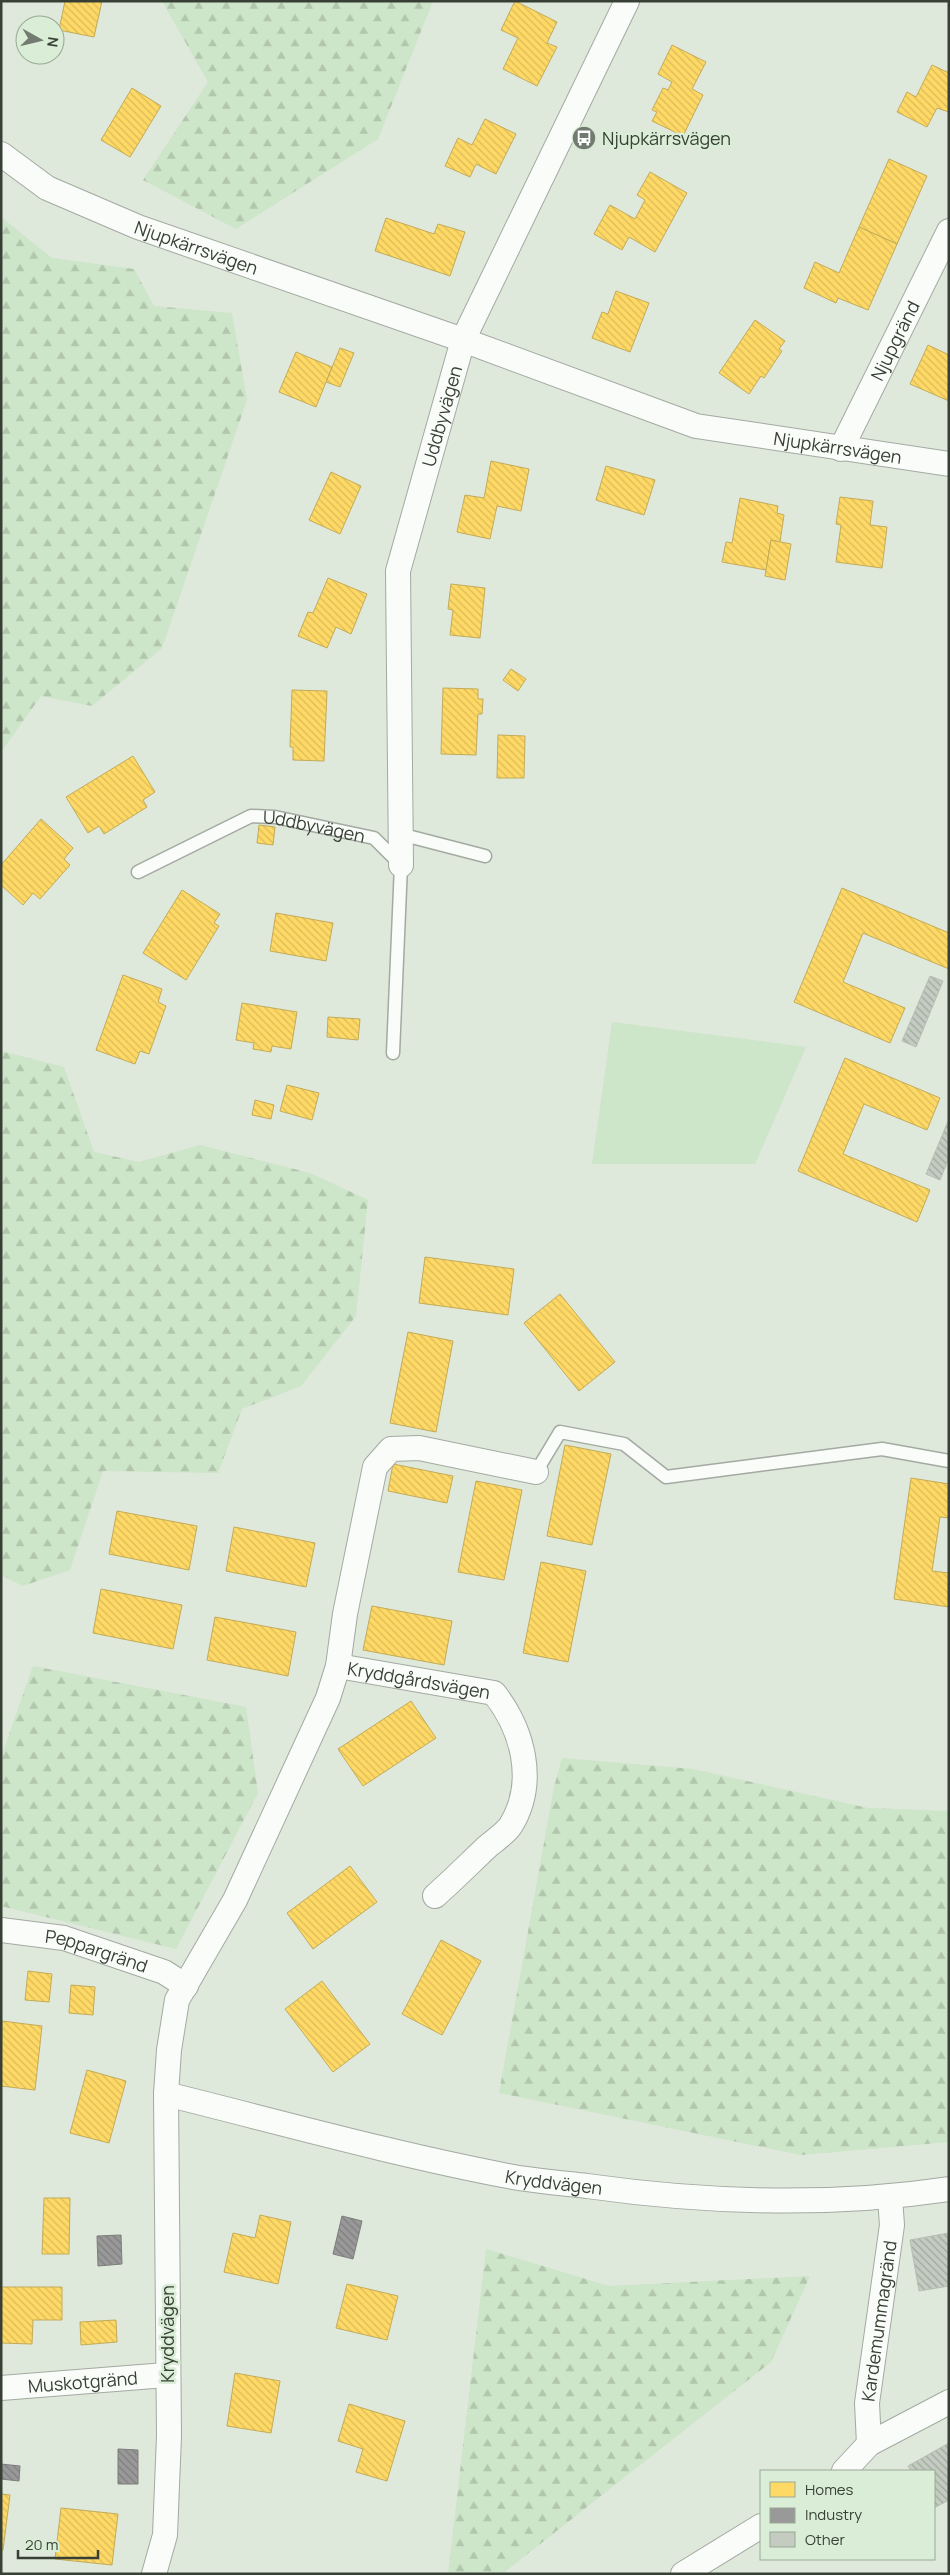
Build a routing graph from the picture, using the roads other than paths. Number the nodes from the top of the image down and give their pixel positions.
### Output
1 (627, 1) edge
2 (1, 154) edge
3 (949, 230) edge
4 (463, 340) junction
5 (841, 449) junction
6 (949, 464) edge
7 (400, 834) junction
8 (485, 856) dead end
9 (401, 864) junction
10 (138, 872) dead end
11 (393, 1053) dead end
12 (949, 1461) edge
13 (536, 1472) joint
14 (338, 1666) junction
15 (435, 1896) dead end
16 (1, 1930) edge
17 (186, 1986) junction
18 (166, 2094) junction
19 (949, 2189) edge
20 (890, 2198) junction
21 (166, 2375) junction
22 (1, 2388) edge
23 (949, 2402) edge
24 (869, 2444) junction
25 (845, 2470) edge
26 (760, 2527) edge
27 (154, 2574) edge
28 (683, 2574) edge

1 - 4 street, Uddbyvägen
2 - 4 street, Njupkärrsvägen
3 - 5 street, Njupgränd
4 - 5 street, Njupkärrsvägen
4 - 7 street, Uddbyvägen
5 - 6 street, Njupkärrsvägen
7 - 8 lane
7 - 9 street, Uddbyvägen
9 - 10 lane, Uddbyvägen
9 - 11 lane, Uddbyvägen
12 - 13 lane
13 - 14 street, Kryddgårdsvägen
14 - 15 street, Kryddgårdsvägen
14 - 17 street, Kryddgårdsvägen
16 - 17 street, Peppargränd
17 - 18 street, Kryddvägen
18 - 20 street, Kryddvägen
18 - 21 street, Kryddvägen
19 - 20 street, Kryddvägen
20 - 24 street, Kardemummagränd
21 - 22 street, Muskotgränd
21 - 27 street, Kryddvägen
23 - 24 street
24 - 25 street
26 - 28 street

